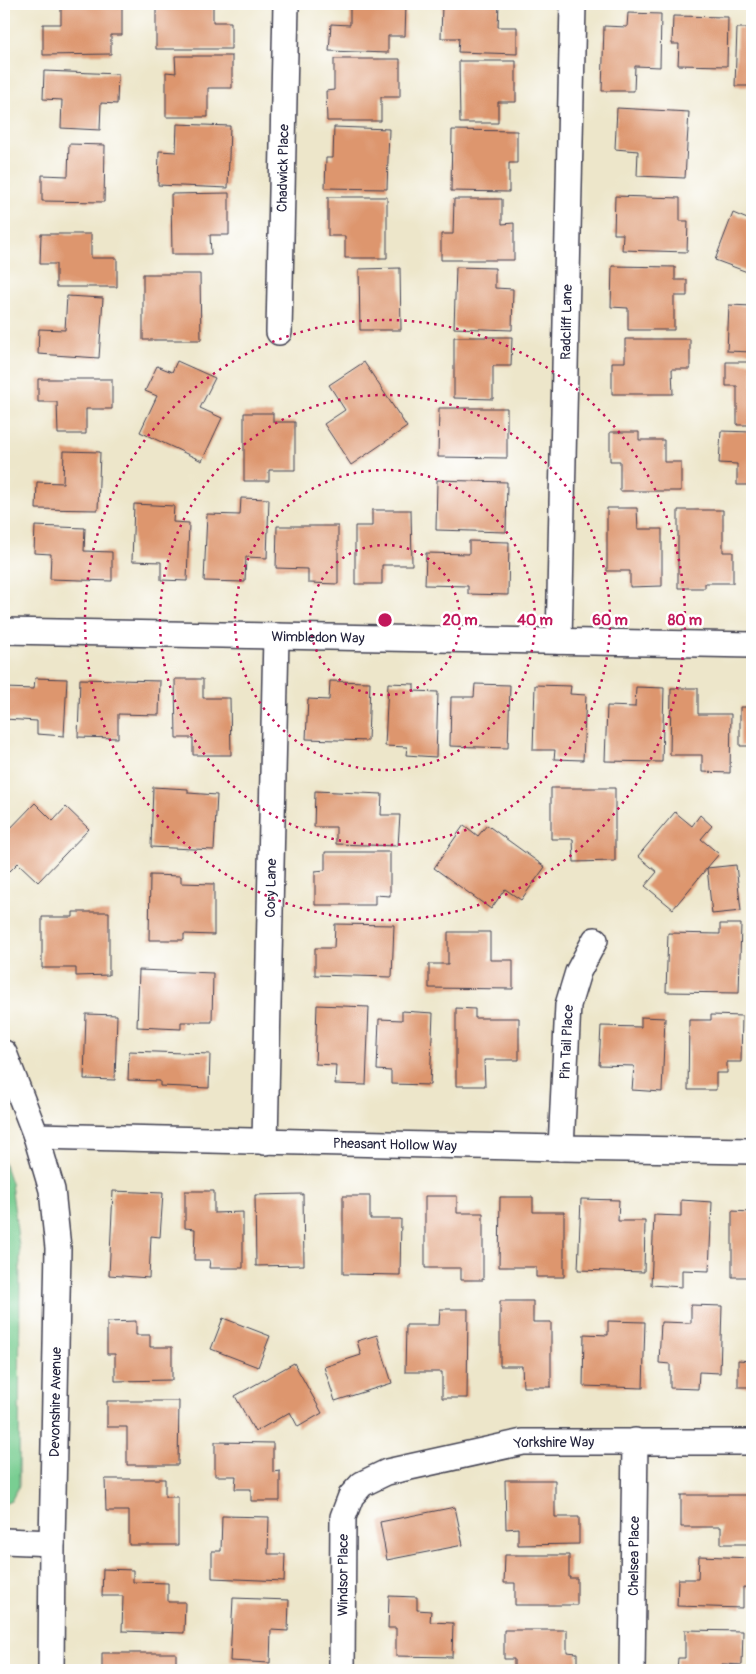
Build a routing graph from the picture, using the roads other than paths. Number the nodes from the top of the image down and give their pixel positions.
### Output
1 (286, 4) edge
2 (574, 4) edge
3 (279, 332) dead end
4 (4, 631) edge
5 (276, 636) junction
6 (559, 641) junction
7 (752, 645) edge
8 (595, 940) dead end
9 (4, 1053) edge
10 (36, 1136) junction
11 (265, 1142) junction
12 (562, 1148) junction
13 (752, 1151) edge
14 (635, 1441) junction
15 (752, 1442) edge
16 (362, 1484) joint
17 (4, 1541) edge
18 (52, 1543) junction
19 (51, 1670) edge
20 (342, 1670) edge
21 (632, 1670) edge

1 - 3 street, Chadwick Place
2 - 6 street, Radcliff Lane
4 - 5 street, Wimbledon Way
5 - 6 street, Wimbledon Way
5 - 11 street, Cory Lane
6 - 7 street, Wimbledon Way
8 - 12 street, Pin Tail Place
9 - 10 street, Devonshire Avenue
10 - 11 street, Pheasant Hollow Way
10 - 18 street, Devonshire Avenue
11 - 12 street, Pheasant Hollow Way
12 - 13 street, Pheasant Hollow Way
14 - 15 street, Yorkshire Way
14 - 16 street, Yorkshire Way
14 - 21 street, Chelsea Place
16 - 20 street, Windsor Place
17 - 18 street
18 - 19 street, Devonshire Avenue

